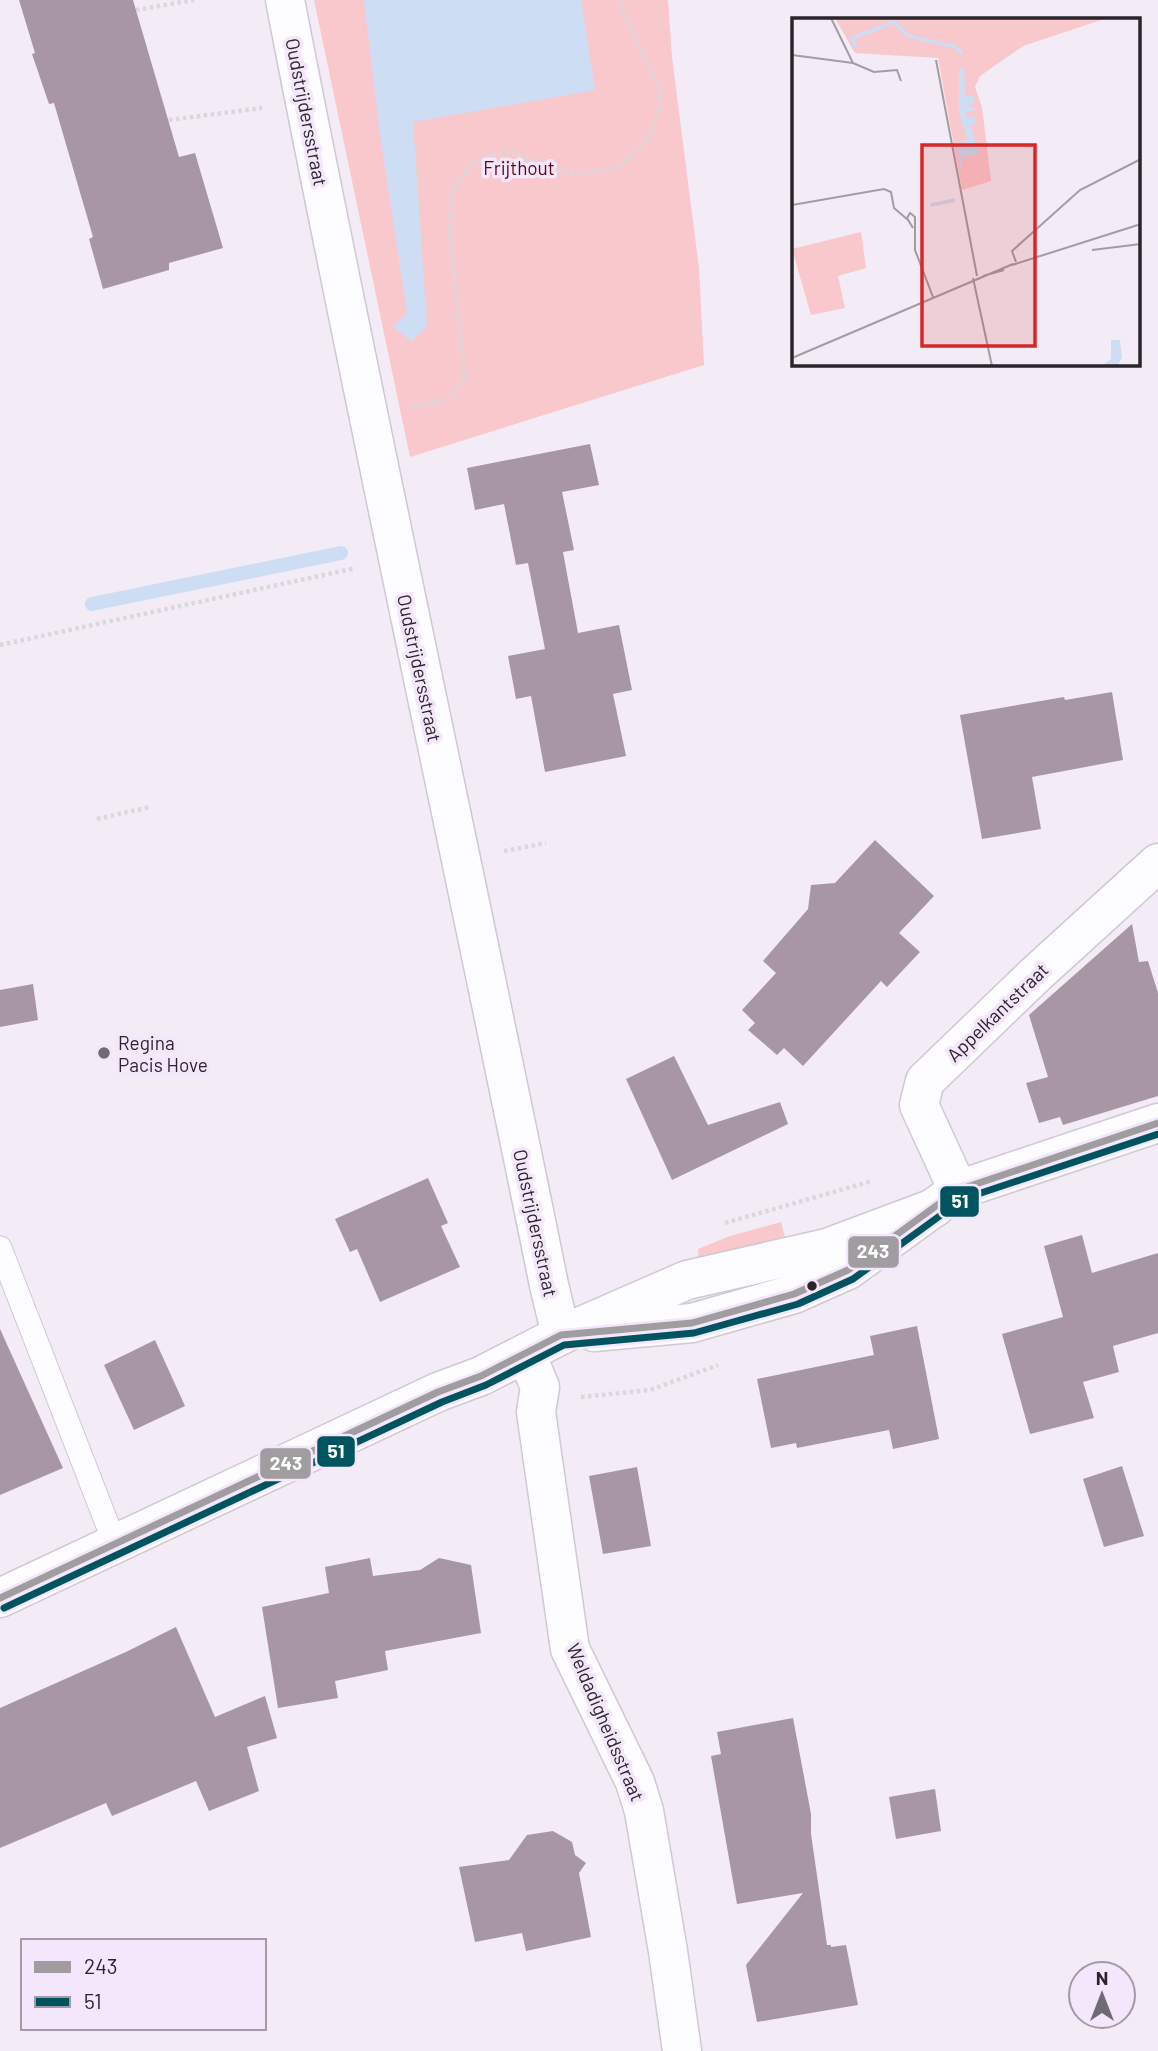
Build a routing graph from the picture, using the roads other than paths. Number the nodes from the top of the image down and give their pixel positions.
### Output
1 (285, 0) edge
2 (1158, 863) edge
3 (1158, 1123) edge
4 (946, 1199) junction
5 (0, 1248) edge
6 (687, 1280) junction
7 (692, 1323) junction
8 (561, 1335) junction
9 (526, 1354) junction
10 (116, 1544) junction
11 (0, 1598) edge
12 (682, 2051) edge

1 - 8 street, Oudstrijdersstraat
2 - 4 street, Appelkantstraat
3 - 4 street
4 - 6 street
4 - 7 street
5 - 10 lane
6 - 7 street
6 - 8 street
7 - 8 street
8 - 9 street
9 - 10 street
9 - 12 street, Weldadigheidsstraat
10 - 11 street

